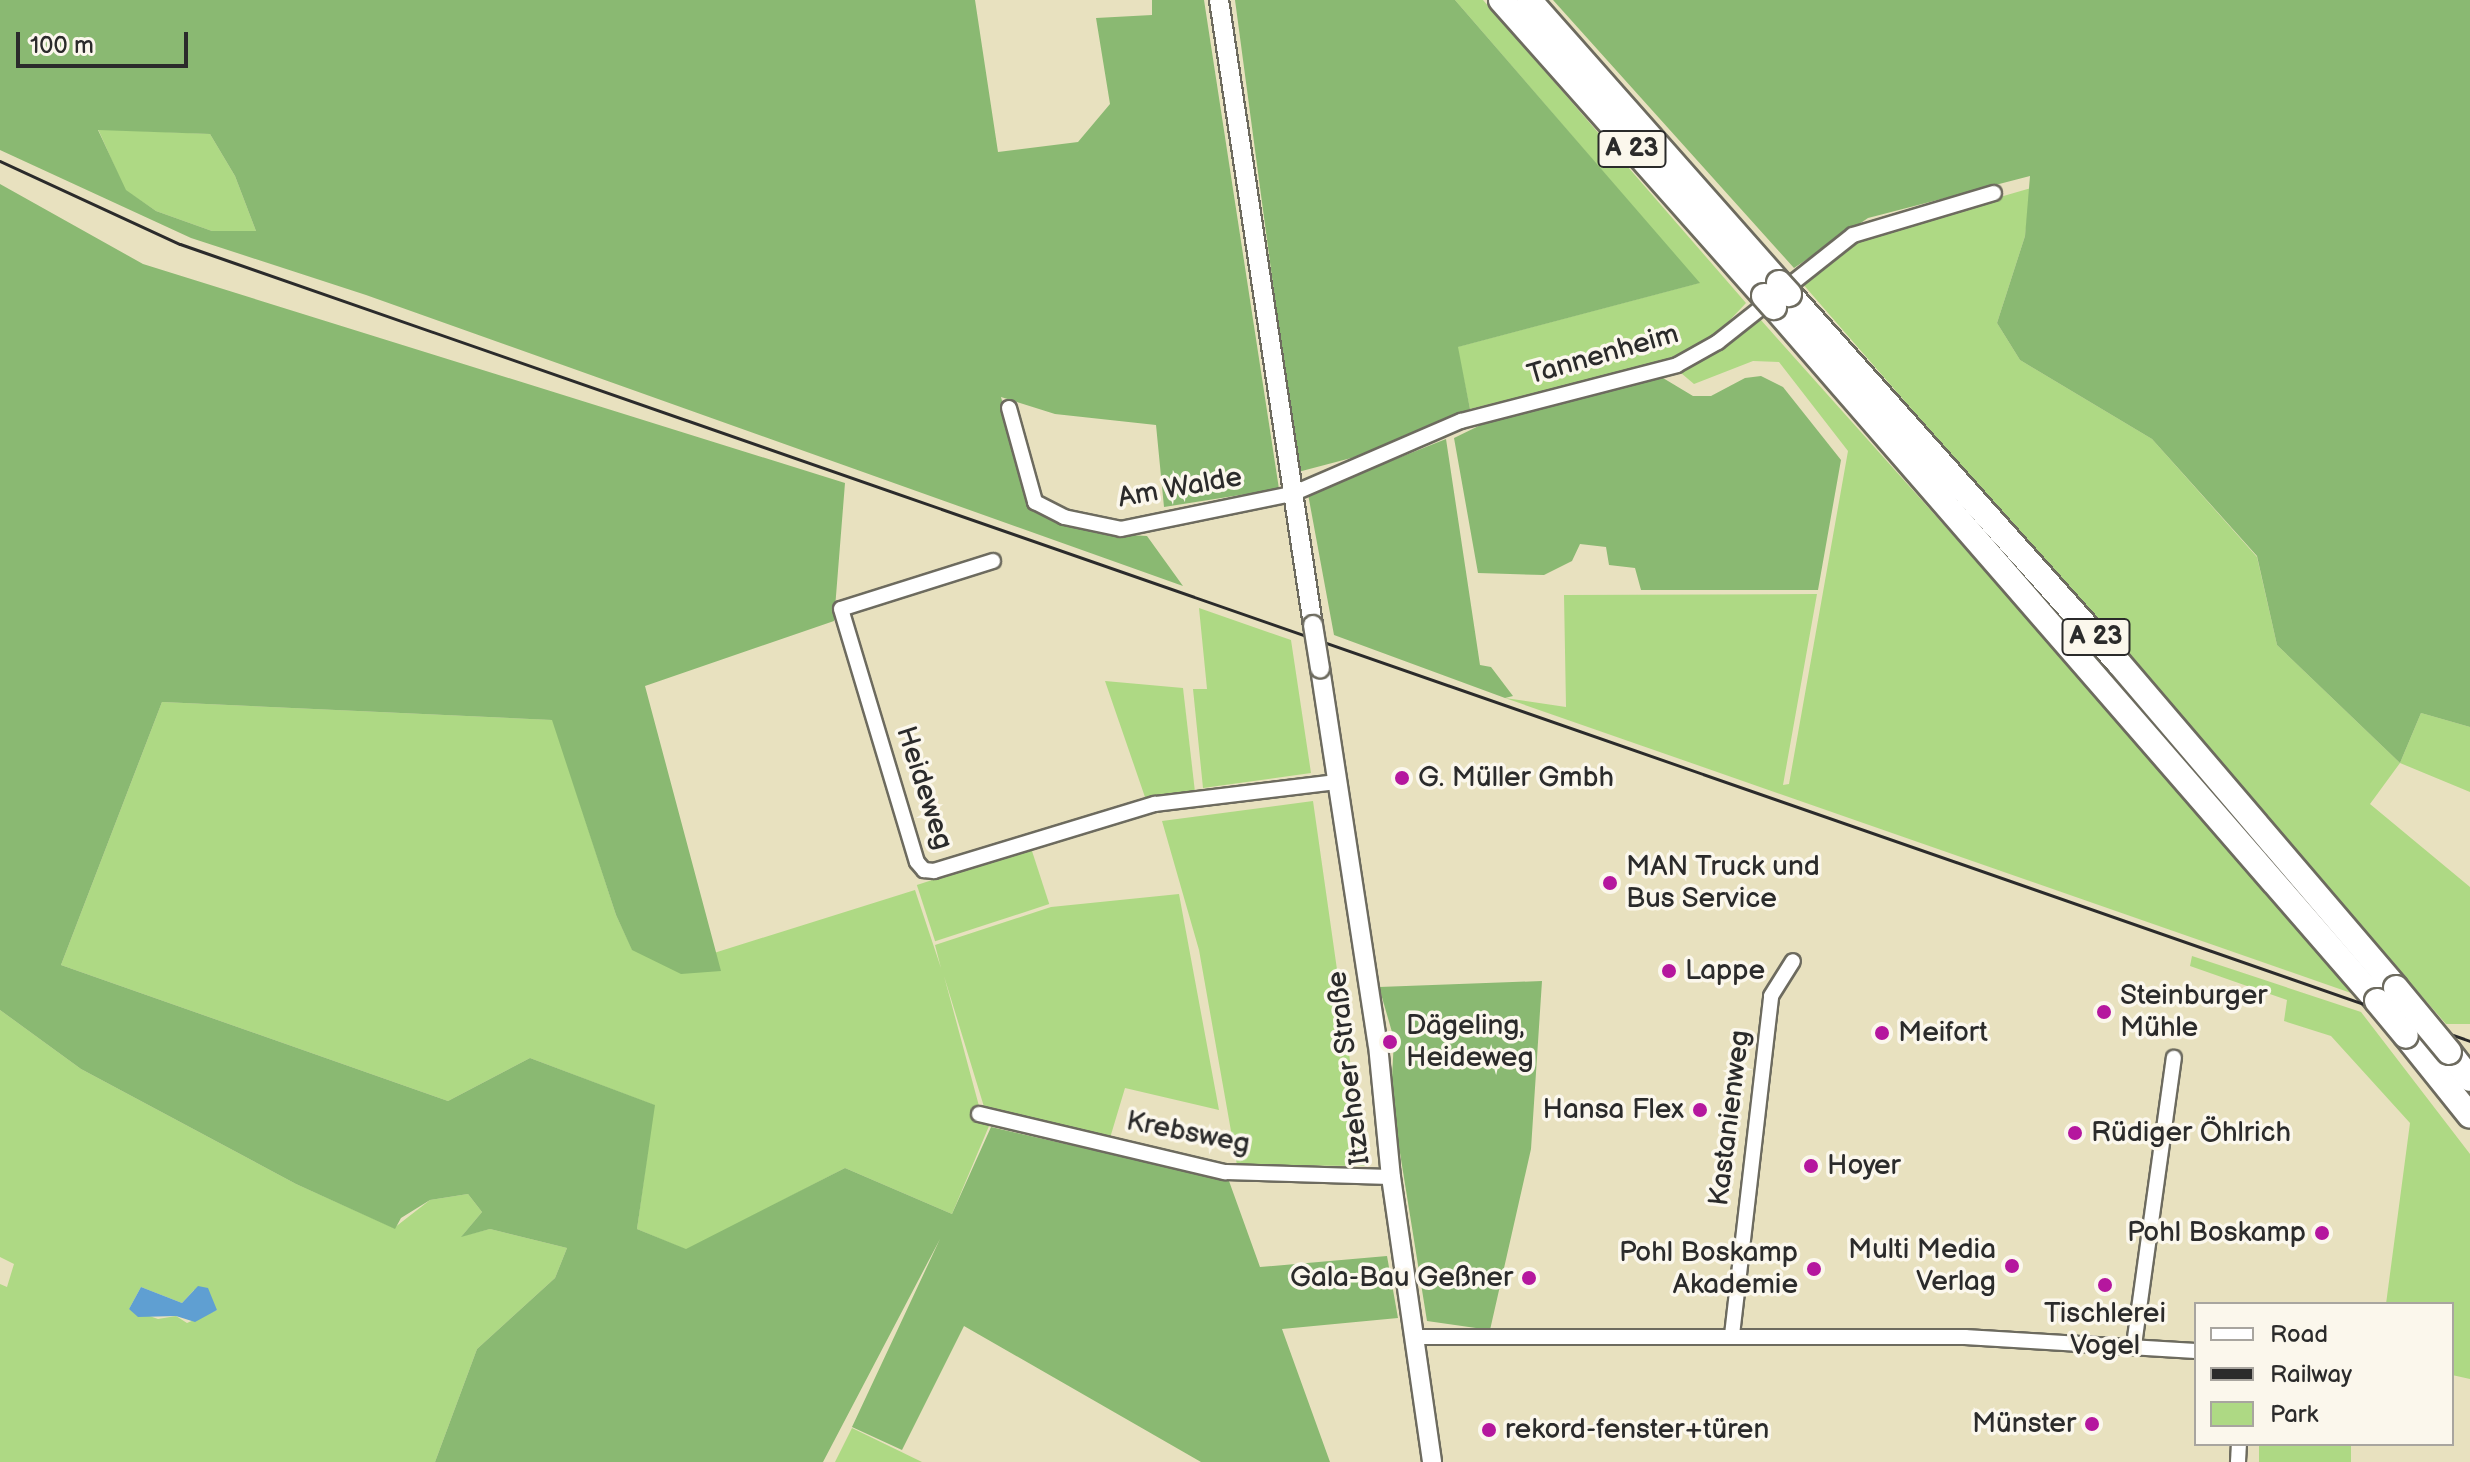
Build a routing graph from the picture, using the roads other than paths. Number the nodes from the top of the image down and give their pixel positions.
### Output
1 (1219, 0) edge
2 (1501, 0) edge
3 (1529, 0) edge
4 (1994, 193) dead end
5 (1777, 295) junction
6 (1009, 408) dead end
7 (1292, 494) junction
8 (993, 561) dead end
9 (1336, 782) junction
10 (1793, 961) dead end
11 (2387, 995) junction
12 (2174, 1058) dead end
13 (2470, 1079) edge
14 (979, 1114) dead end
15 (2470, 1116) edge
16 (1391, 1177) junction
17 (1732, 1335) junction
18 (1416, 1337) junction
19 (2134, 1345) junction
20 (2194, 1351) edge
21 (1432, 1462) edge

1 - 7 main road, Itzehoer Straße
2 - 5 highway, A 23
3 - 5 highway, A 23
4 - 7 street, Tannenheim
5 - 11 highway, A 23
6 - 7 street, Am Walde
7 - 9 main road, Itzehoer Straße, bridge
8 - 9 street, Heideweg
9 - 16 main road, Itzehoer Straße
10 - 17 street, Kastanienweg
11 - 13 highway, A 23, bridge
11 - 15 highway, A 23, bridge
12 - 19 street
14 - 16 street, Krebsweg
16 - 18 main road, Itzehoer Straße
17 - 18 street
17 - 19 street
18 - 21 main road, Itzehoer Straße
19 - 20 street

